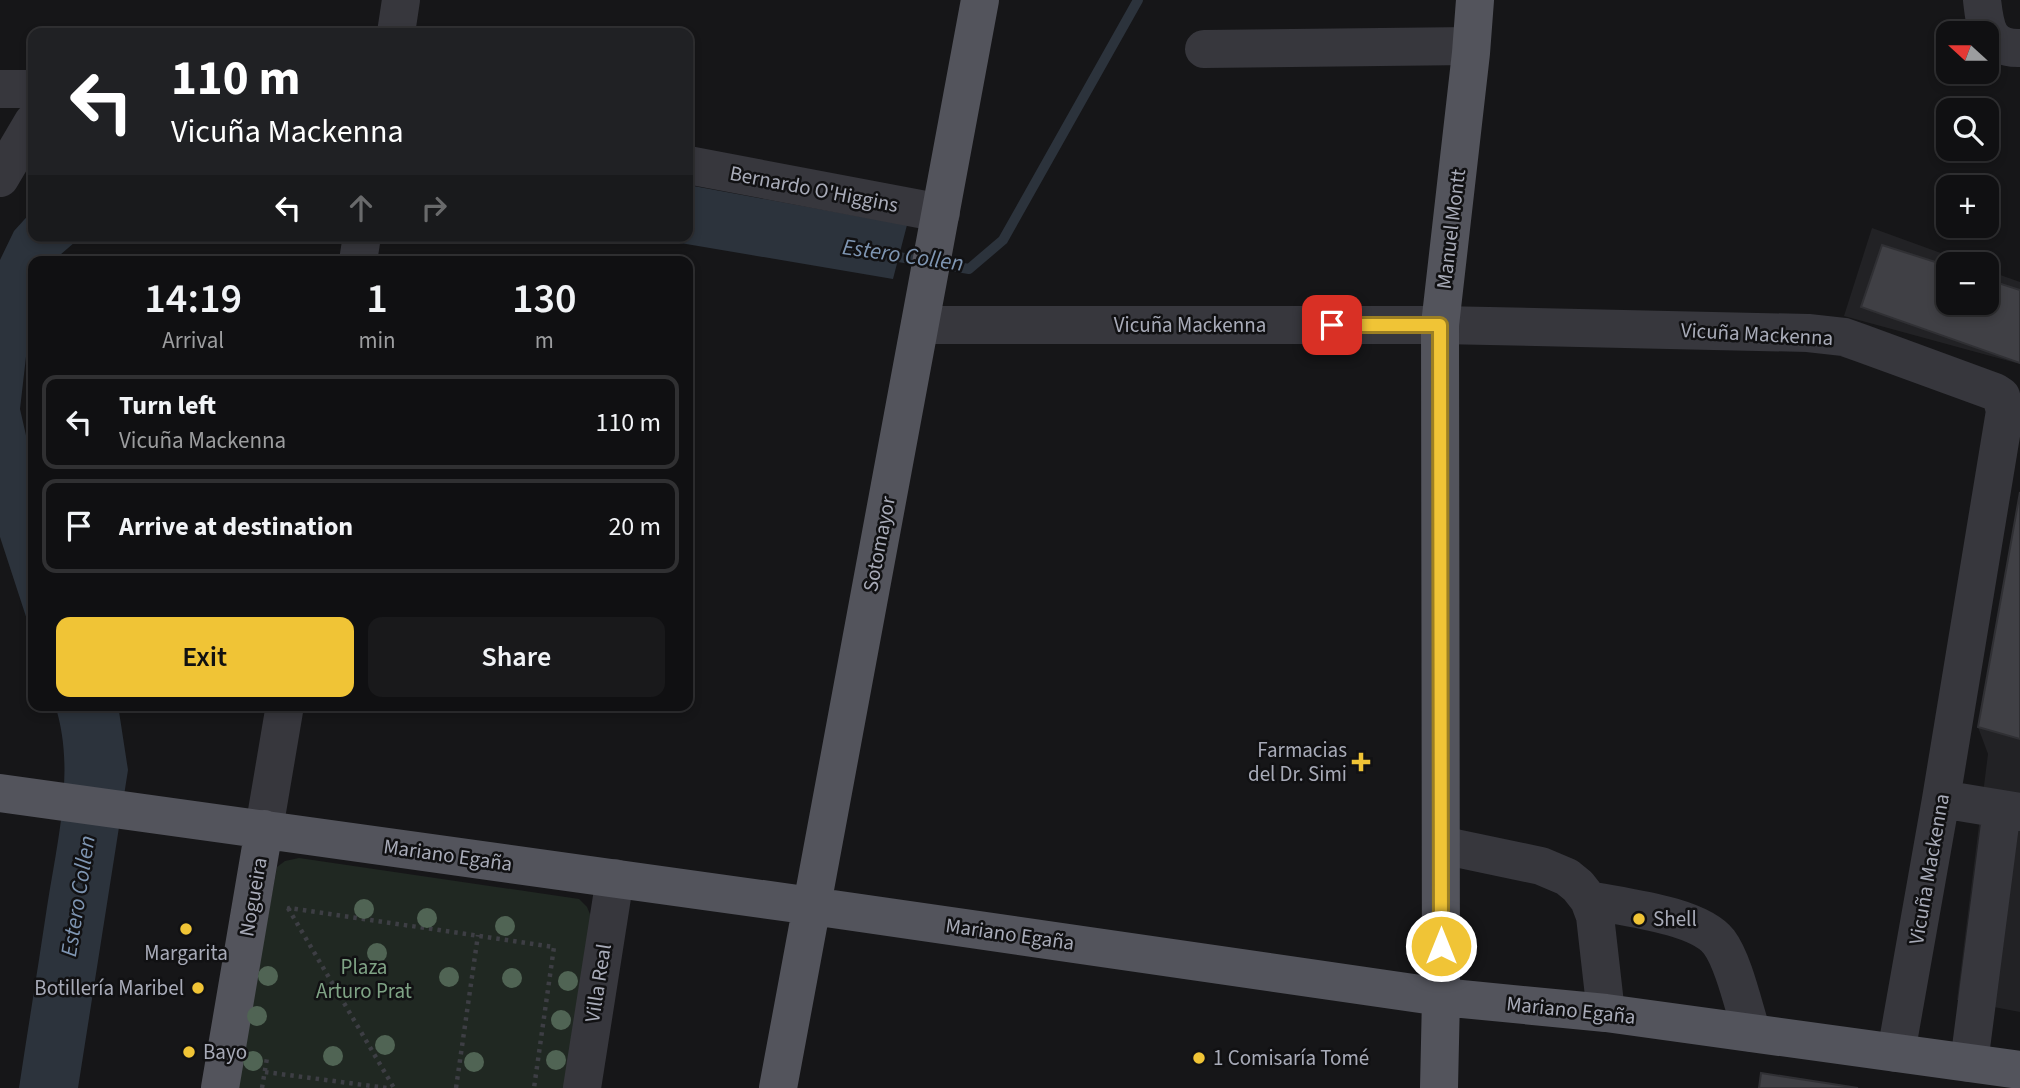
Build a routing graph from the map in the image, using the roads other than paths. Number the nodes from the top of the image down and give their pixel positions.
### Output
1 (401, 0) edge
2 (980, 0) edge
3 (1475, 0) edge
4 (1982, 0) edge
5 (397, 28) edge
6 (1471, 47) junction
7 (2020, 48) edge
8 (1204, 49) dead end
9 (0, 89) edge
10 (28, 89) edge
11 (28, 130) edge
12 (693, 166) edge
13 (0, 178) edge
14 (939, 224) junction
15 (924, 307) junction
16 (1440, 325) junction
17 (284, 711) edge
18 (0, 793) edge
19 (1941, 799) junction
20 (2011, 810) edge
21 (264, 830) junction
22 (1441, 845) junction
23 (615, 878) junction
24 (1589, 900) junction
25 (812, 906) junction
26 (1440, 997) junction
27 (1606, 1013) junction
28 (1752, 1033) junction
29 (1896, 1053) junction
30 (1969, 1063) junction
31 (2020, 1070) edge
32 (220, 1088) edge
33 (582, 1088) edge
34 (778, 1088) edge
35 (1438, 1088) edge

1 - 5 street
2 - 14 main road, Sotomayor
3 - 6 main road, Manuel Montt
4 - 7 street
6 - 8 street
6 - 16 main road, Manuel Montt
9 - 10 street
11 - 13 street
12 - 14 street, Bernardo O'Higgins
14 - 15 main road, Sotomayor
15 - 16 street, Vicuña Mackenna
15 - 25 main road, Sotomayor
16 - 19 street, Vicuña Mackenna
16 - 22 main road, Manuel Montt
17 - 21 street, Nogueira
18 - 21 main road, Mariano Egaña
19 - 20 street
19 - 29 street, Vicuña Mackenna
20 - 30 street
21 - 23 main road, Mariano Egaña
21 - 32 main road, Nogueira
22 - 24 street
22 - 26 main road, Manuel Montt
23 - 25 main road, Mariano Egaña
23 - 33 street, Villa Real
24 - 27 street
24 - 28 street
25 - 26 main road, Mariano Egaña
25 - 34 main road, Sotomayor
26 - 27 main road, Mariano Egaña
26 - 35 main road, Manuel Montt
27 - 28 main road, Mariano Egaña
28 - 29 main road, Mariano Egaña
29 - 30 main road, Mariano Egaña
30 - 31 main road, Mariano Egaña

